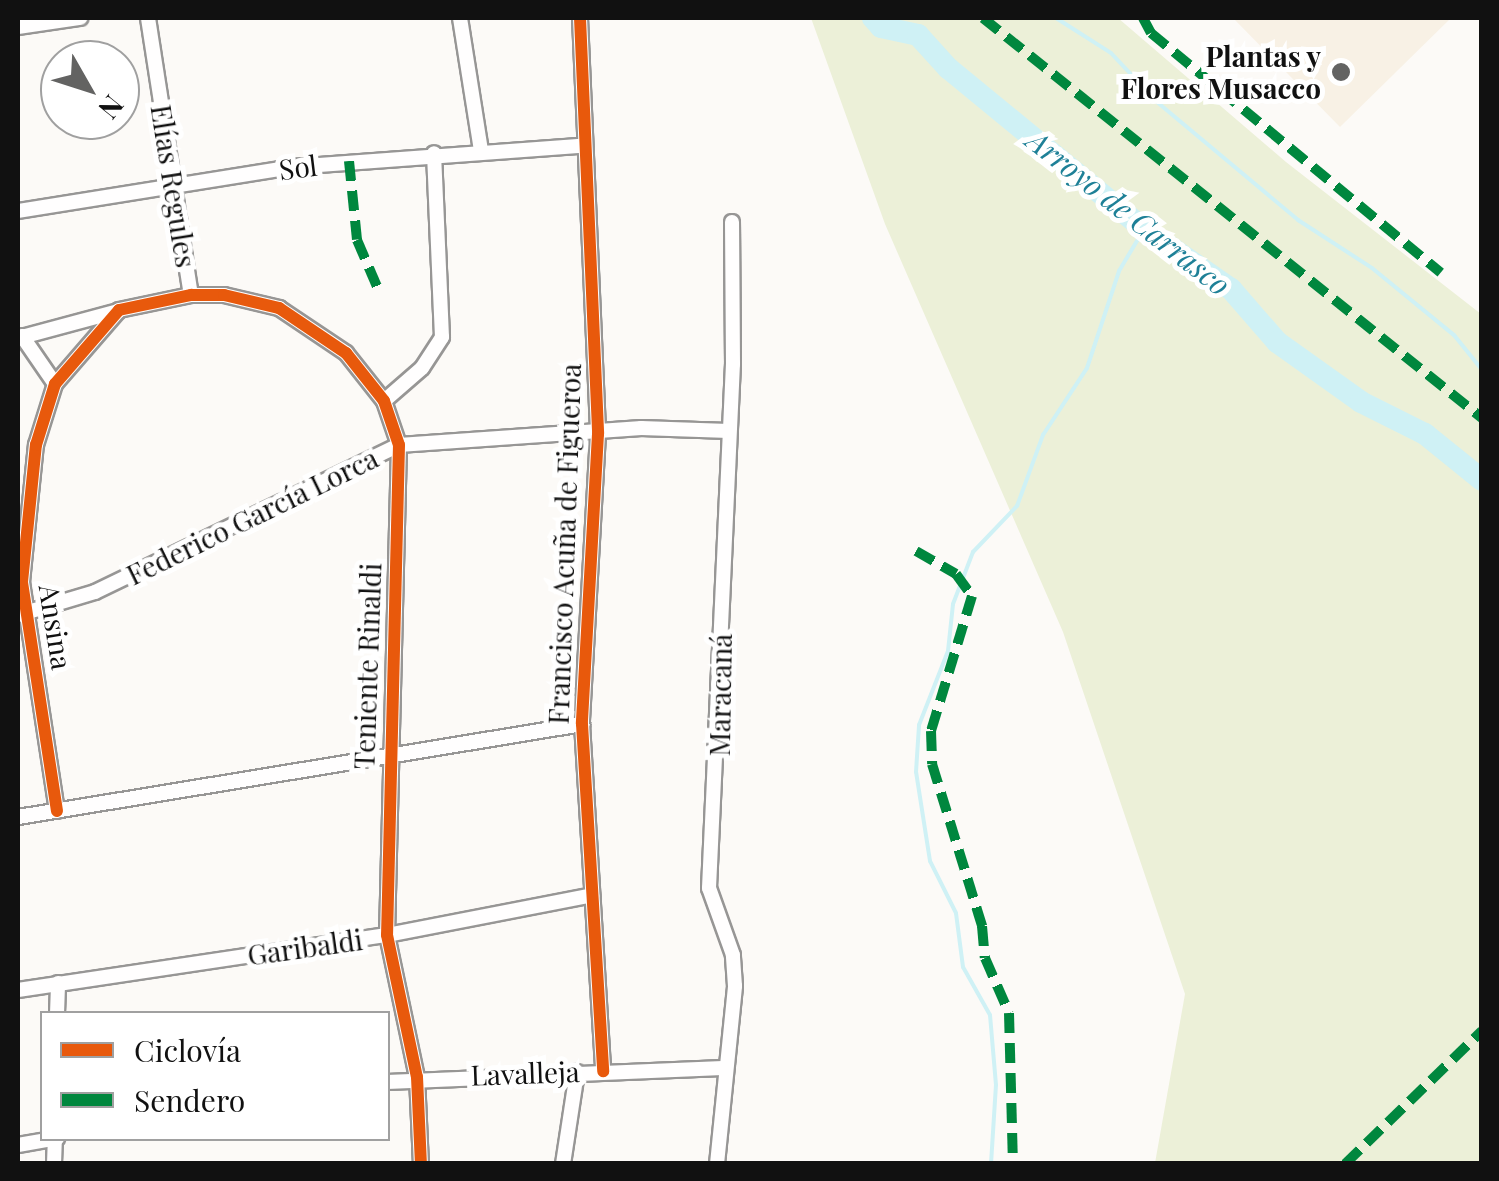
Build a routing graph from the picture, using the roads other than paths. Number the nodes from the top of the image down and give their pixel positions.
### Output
1 (80, 18) edge
2 (148, 18) edge
3 (460, 18) edge
4 (580, 18) edge
5 (18, 28) edge
6 (582, 146) junction
7 (481, 151) junction
8 (434, 153) junction
9 (176, 185) junction
10 (18, 211) edge
11 (732, 222) dead end
12 (190, 295) junction
13 (120, 310) junction
14 (20, 337) edge
15 (55, 384) junction
16 (384, 401) junction
17 (729, 430) junction
18 (598, 434) junction
19 (399, 444) junction
20 (21, 615) edge
21 (582, 724) junction
22 (388, 756) junction
23 (57, 811) junction
24 (18, 817) edge
25 (592, 895) junction
26 (387, 935) junction
27 (58, 983) junction
28 (18, 990) edge
29 (58, 1011) edge
30 (722, 1068) junction
31 (603, 1071) junction
32 (577, 1072) junction
33 (417, 1077) junction
34 (390, 1082) edge
35 (421, 1164) edge
36 (563, 1164) edge
37 (717, 1164) edge

1 - 5 street
2 - 9 street, Elías Regules
3 - 7 street
4 - 6 street, Francisco Acuña de Figueroa
6 - 7 street, Sol
6 - 18 street, Francisco Acuña de Figueroa
7 - 8 street, Sol
8 - 9 street, Sol
8 - 16 street
9 - 10 street, Sol
9 - 12 street, Elías Regules
11 - 17 street, Maracaná
12 - 13 street
12 - 16 street, Teniente Rinaldi
13 - 14 street
13 - 15 street, Ansina
14 - 15 street
15 - 20 street, Ansina
16 - 19 street, Teniente Rinaldi
17 - 18 street, Federico García Lorca
17 - 30 street, Maracaná
18 - 19 street, Federico García Lorca
18 - 21 street, Francisco Acuña de Figueroa
19 - 20 street, Federico García Lorca
19 - 22 street, Teniente Rinaldi
20 - 23 street, Ansina
21 - 22 street
21 - 25 street, Francisco Acuña de Figueroa
22 - 23 street
22 - 26 street, Teniente Rinaldi
23 - 24 street
25 - 26 street, Garibaldi
25 - 31 street, Francisco Acuña de Figueroa
26 - 27 street, Garibaldi
26 - 33 street, Teniente Rinaldi
27 - 28 street, Garibaldi
27 - 29 street
30 - 31 street, Lavalleja
30 - 37 street, Maracaná
31 - 32 street, Lavalleja
32 - 33 street, Lavalleja
32 - 36 street
33 - 34 street, Lavalleja
33 - 35 street, Teniente Rinaldi

